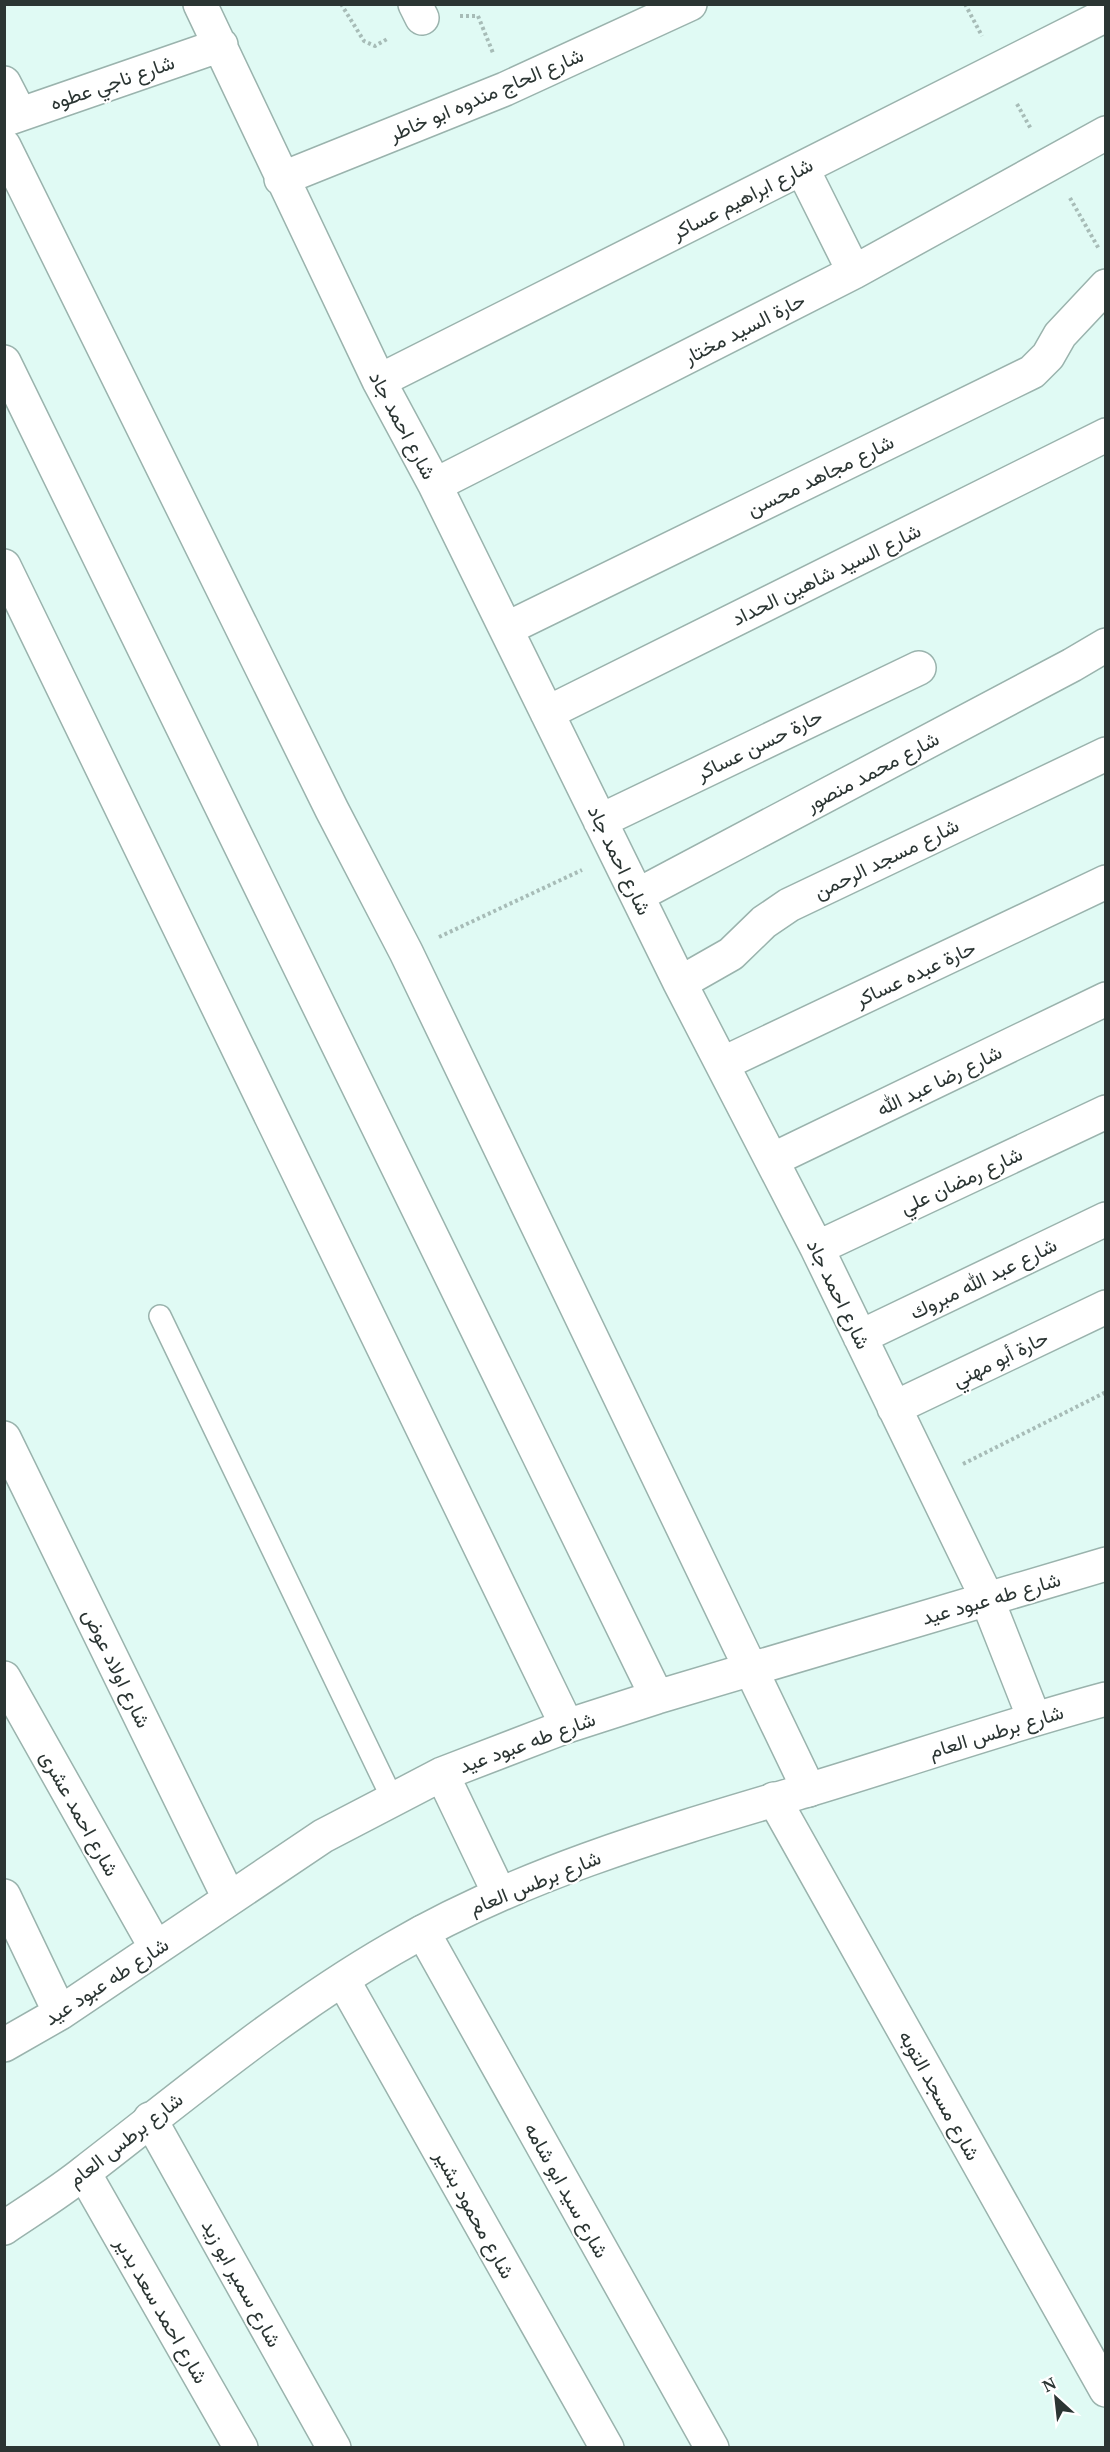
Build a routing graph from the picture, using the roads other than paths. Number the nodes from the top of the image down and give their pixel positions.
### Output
1 (200, 4) edge
2 (690, 4) edge
3 (642, 14) edge
4 (1106, 15) edge
5 (221, 45) junction
6 (4, 83) edge
7 (12, 117) edge
8 (1106, 134) edge
9 (4, 146) edge
10 (802, 168) junction
11 (281, 178) junction
12 (854, 272) junction
13 (1106, 286) edge
14 (4, 362) edge
15 (379, 381) junction
16 (1106, 435) edge
17 (435, 485) junction
18 (4, 566) edge
19 (506, 629) junction
20 (1106, 645) edge
21 (919, 668) dead end
22 (547, 712) junction
23 (1106, 754) edge
24 (600, 821) junction
25 (1106, 882) edge
26 (638, 895) junction
27 (680, 983) junction
28 (1106, 999) edge
29 (724, 1063) junction
30 (1106, 1112) edge
31 (772, 1160) junction
32 (1106, 1219) edge
33 (817, 1248) junction
34 (1106, 1307) edge
35 (160, 1316) dead end
36 (860, 1337) junction
37 (894, 1408) junction
38 (4, 1438) edge
39 (1106, 1564) edge
40 (987, 1599) junction
41 (749, 1670) junction
42 (4, 1678) edge
43 (657, 1697) junction
44 (1106, 1700) edge
45 (1034, 1718) junction
46 (567, 1726) junction
47 (442, 1774) junction
48 (809, 1790) junction
49 (392, 1798) junction
50 (774, 1799) junction
51 (499, 1893) junction
52 (4, 1896) edge
53 (229, 1898) junction
54 (423, 1932) junction
55 (156, 1948) junction
56 (343, 1980) junction
57 (60, 2013) junction
58 (4, 2045) edge
59 (150, 2119) junction
60 (84, 2173) junction
61 (4, 2228) edge
62 (1106, 2390) edge
63 (241, 2448) edge
64 (334, 2448) edge
65 (607, 2448) edge
66 (712, 2448) edge

1 - 5 street, شارع احمد جاد
2 - 3 street, شارع الحاج مندوه ابو خاطر
3 - 11 street, شارع الحاج مندوه ابو خاطر
4 - 10 street, شارع ابراهيم عساكر
5 - 7 street, شارع ناجي عطوه
5 - 11 street, شارع احمد جاد
6 - 7 street
8 - 12 street, حارة السيد مختار
9 - 41 street
10 - 12 street
10 - 15 street, شارع ابراهيم عساكر
11 - 15 street, شارع احمد جاد
12 - 17 street, حارة السيد مختار
13 - 19 street, شارع مجاهد محسن
14 - 43 street
15 - 17 street, شارع احمد جاد
16 - 22 street, شارع السيد شاهين الحداد
17 - 19 street, شارع احمد جاد
18 - 46 street
19 - 22 street, شارع احمد جاد
20 - 26 street, شارع محمد منصور
21 - 24 street, حارة حسن عساكر
22 - 24 street, شارع احمد جاد
23 - 27 street, شارع مسجد الرحمن
24 - 26 street, شارع احمد جاد
25 - 29 street, حارة عبده عساكر
26 - 27 street, شارع احمد جاد
27 - 29 street, شارع احمد جاد
28 - 31 street, شارع رضا عبد الله
29 - 31 street, شارع احمد جاد
30 - 33 street, شارع رمضان علي
31 - 33 street, شارع احمد جاد
32 - 36 street, شارع عبد الله مبروك
33 - 36 street, شارع احمد جاد
34 - 37 street, حارة أبو مهني
35 - 49 lane
36 - 37 street, شارع احمد جاد
37 - 40 street, شارع احمد جاد
38 - 53 street, شارع اولاد عوض
39 - 40 street, شارع طه عبود عيد
40 - 41 street, شارع طه عبود عيد
40 - 45 street, شارع احمد جاد
41 - 43 street, شارع طه عبود عيد
41 - 48 street
42 - 55 street, شارع احمد عشرى
43 - 46 street, شارع طه عبود عيد
44 - 45 street, شارع برطس العام
45 - 48 street, شارع برطس العام
46 - 47 street, شارع طه عبود عيد
47 - 49 street, شارع طه عبود عيد
47 - 51 street
48 - 50 street, شارع برطس العام
49 - 53 street, شارع طه عبود عيد
50 - 51 street, شارع برطس العام
50 - 62 street, شارع مسجد التوبه
51 - 54 street, شارع برطس العام
52 - 57 street
53 - 55 street, شارع طه عبود عيد
54 - 56 street, شارع برطس العام
54 - 66 street, شارع سيد ابو شامه
55 - 57 street, شارع طه عبود عيد
56 - 59 street, شارع برطس العام
56 - 65 street, شارع محمود بشير
57 - 58 street, شارع طه عبود عيد
59 - 60 street, شارع برطس العام
59 - 64 street, شارع سمير ابو زيد
60 - 61 street, شارع برطس العام
60 - 63 street, شارع احمد سعد بدير

